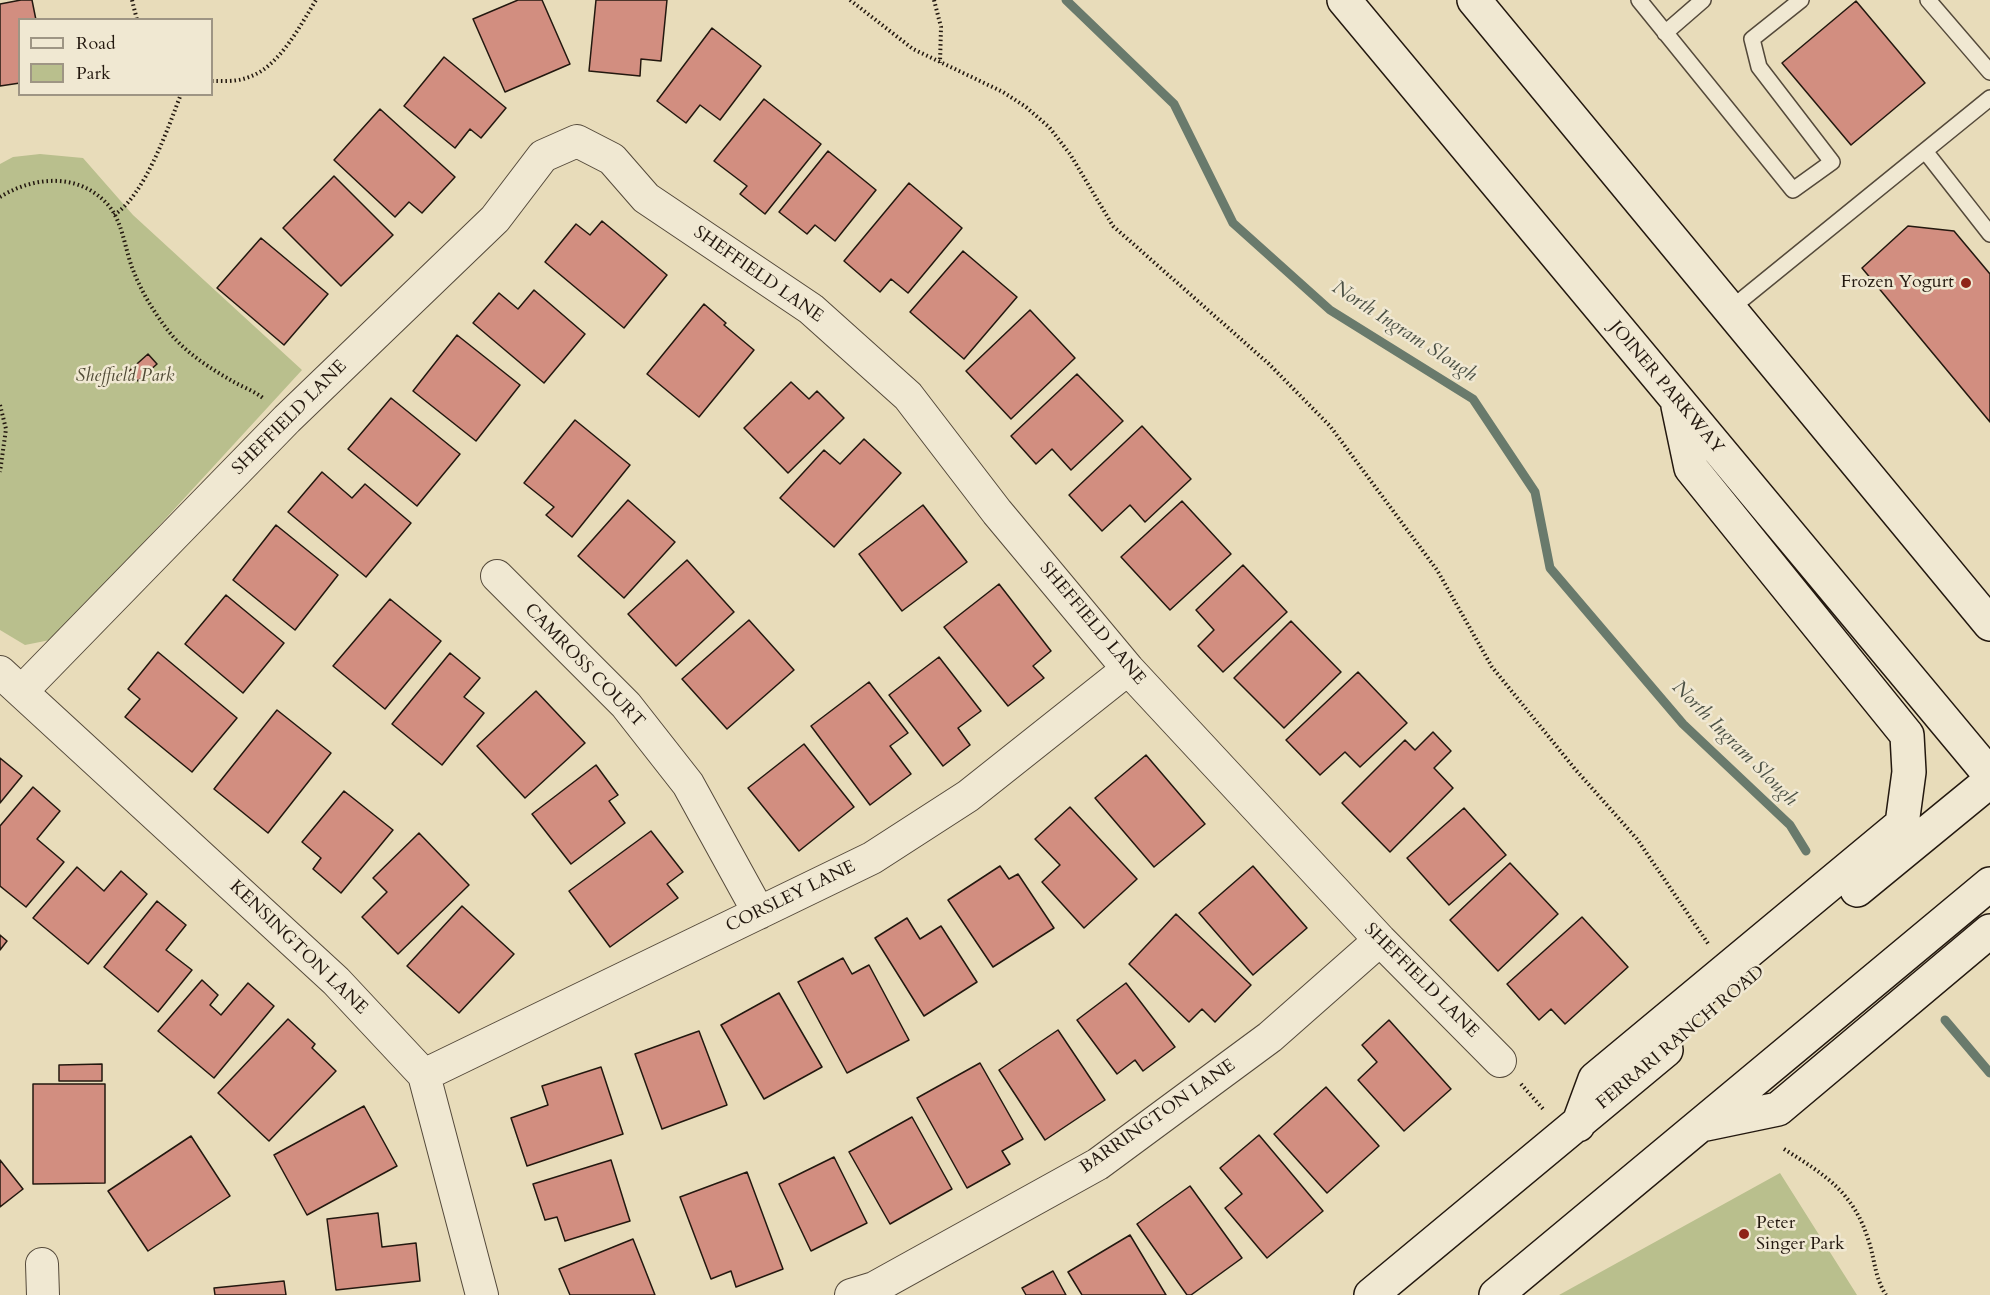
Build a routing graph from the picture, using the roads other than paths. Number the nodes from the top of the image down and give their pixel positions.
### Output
1 (1344, 0) edge
2 (1474, 0) edge
3 (1639, 0) edge
4 (1703, 0) edge
5 (1802, 0) edge
6 (1928, 0) edge
7 (1665, 33) junction
8 (1990, 72) edge
9 (1990, 98) edge
10 (1925, 151) junction
11 (1990, 234) edge
12 (1729, 310) junction
13 (1677, 401) junction
14 (1938, 561) junction
15 (497, 576) dead end
16 (1990, 593) edge
17 (1990, 624) edge
18 (1128, 669) junction
19 (11, 682) edge
20 (1990, 775) edge
21 (1990, 781) edge
22 (1990, 884) edge
23 (759, 913) junction
24 (1990, 931) edge
25 (1380, 940) junction
26 (1500, 1060) road end
27 (424, 1075) junction
28 (1701, 1125) junction
29 (1572, 1130) junction
30 (42, 1264) dead end
31 (44, 1295) edge
32 (482, 1295) edge
33 (851, 1295) edge
34 (1371, 1295) edge
35 (1496, 1295) edge

1 - 13 main road, JOINER PARKWAY
2 - 12 main road
3 - 7 lane
4 - 7 lane
5 - 7 lane
6 - 8 lane
9 - 10 lane
10 - 11 lane
10 - 12 lane
12 - 14 main road
13 - 20 main road, JOINER PARKWAY
13 - 29 main road
14 - 16 main road
14 - 17 main road
15 - 23 street, CAMROSS COURT
18 - 19 street, SHEFFIELD LANE
18 - 23 street, CORSLEY LANE
18 - 25 street, SHEFFIELD LANE
19 - 27 street, KENSINGTON LANE
21 - 29 main road, FERRARI RANCH ROAD
22 - 28 main road
23 - 27 street, CORSLEY LANE
24 - 28 main road
25 - 26 street, SHEFFIELD LANE
25 - 33 street, BARRINGTON LANE
27 - 32 street, KENSINGTON LANE
28 - 35 main road
29 - 34 main road, FERRARI RANCH ROAD
30 - 31 street

